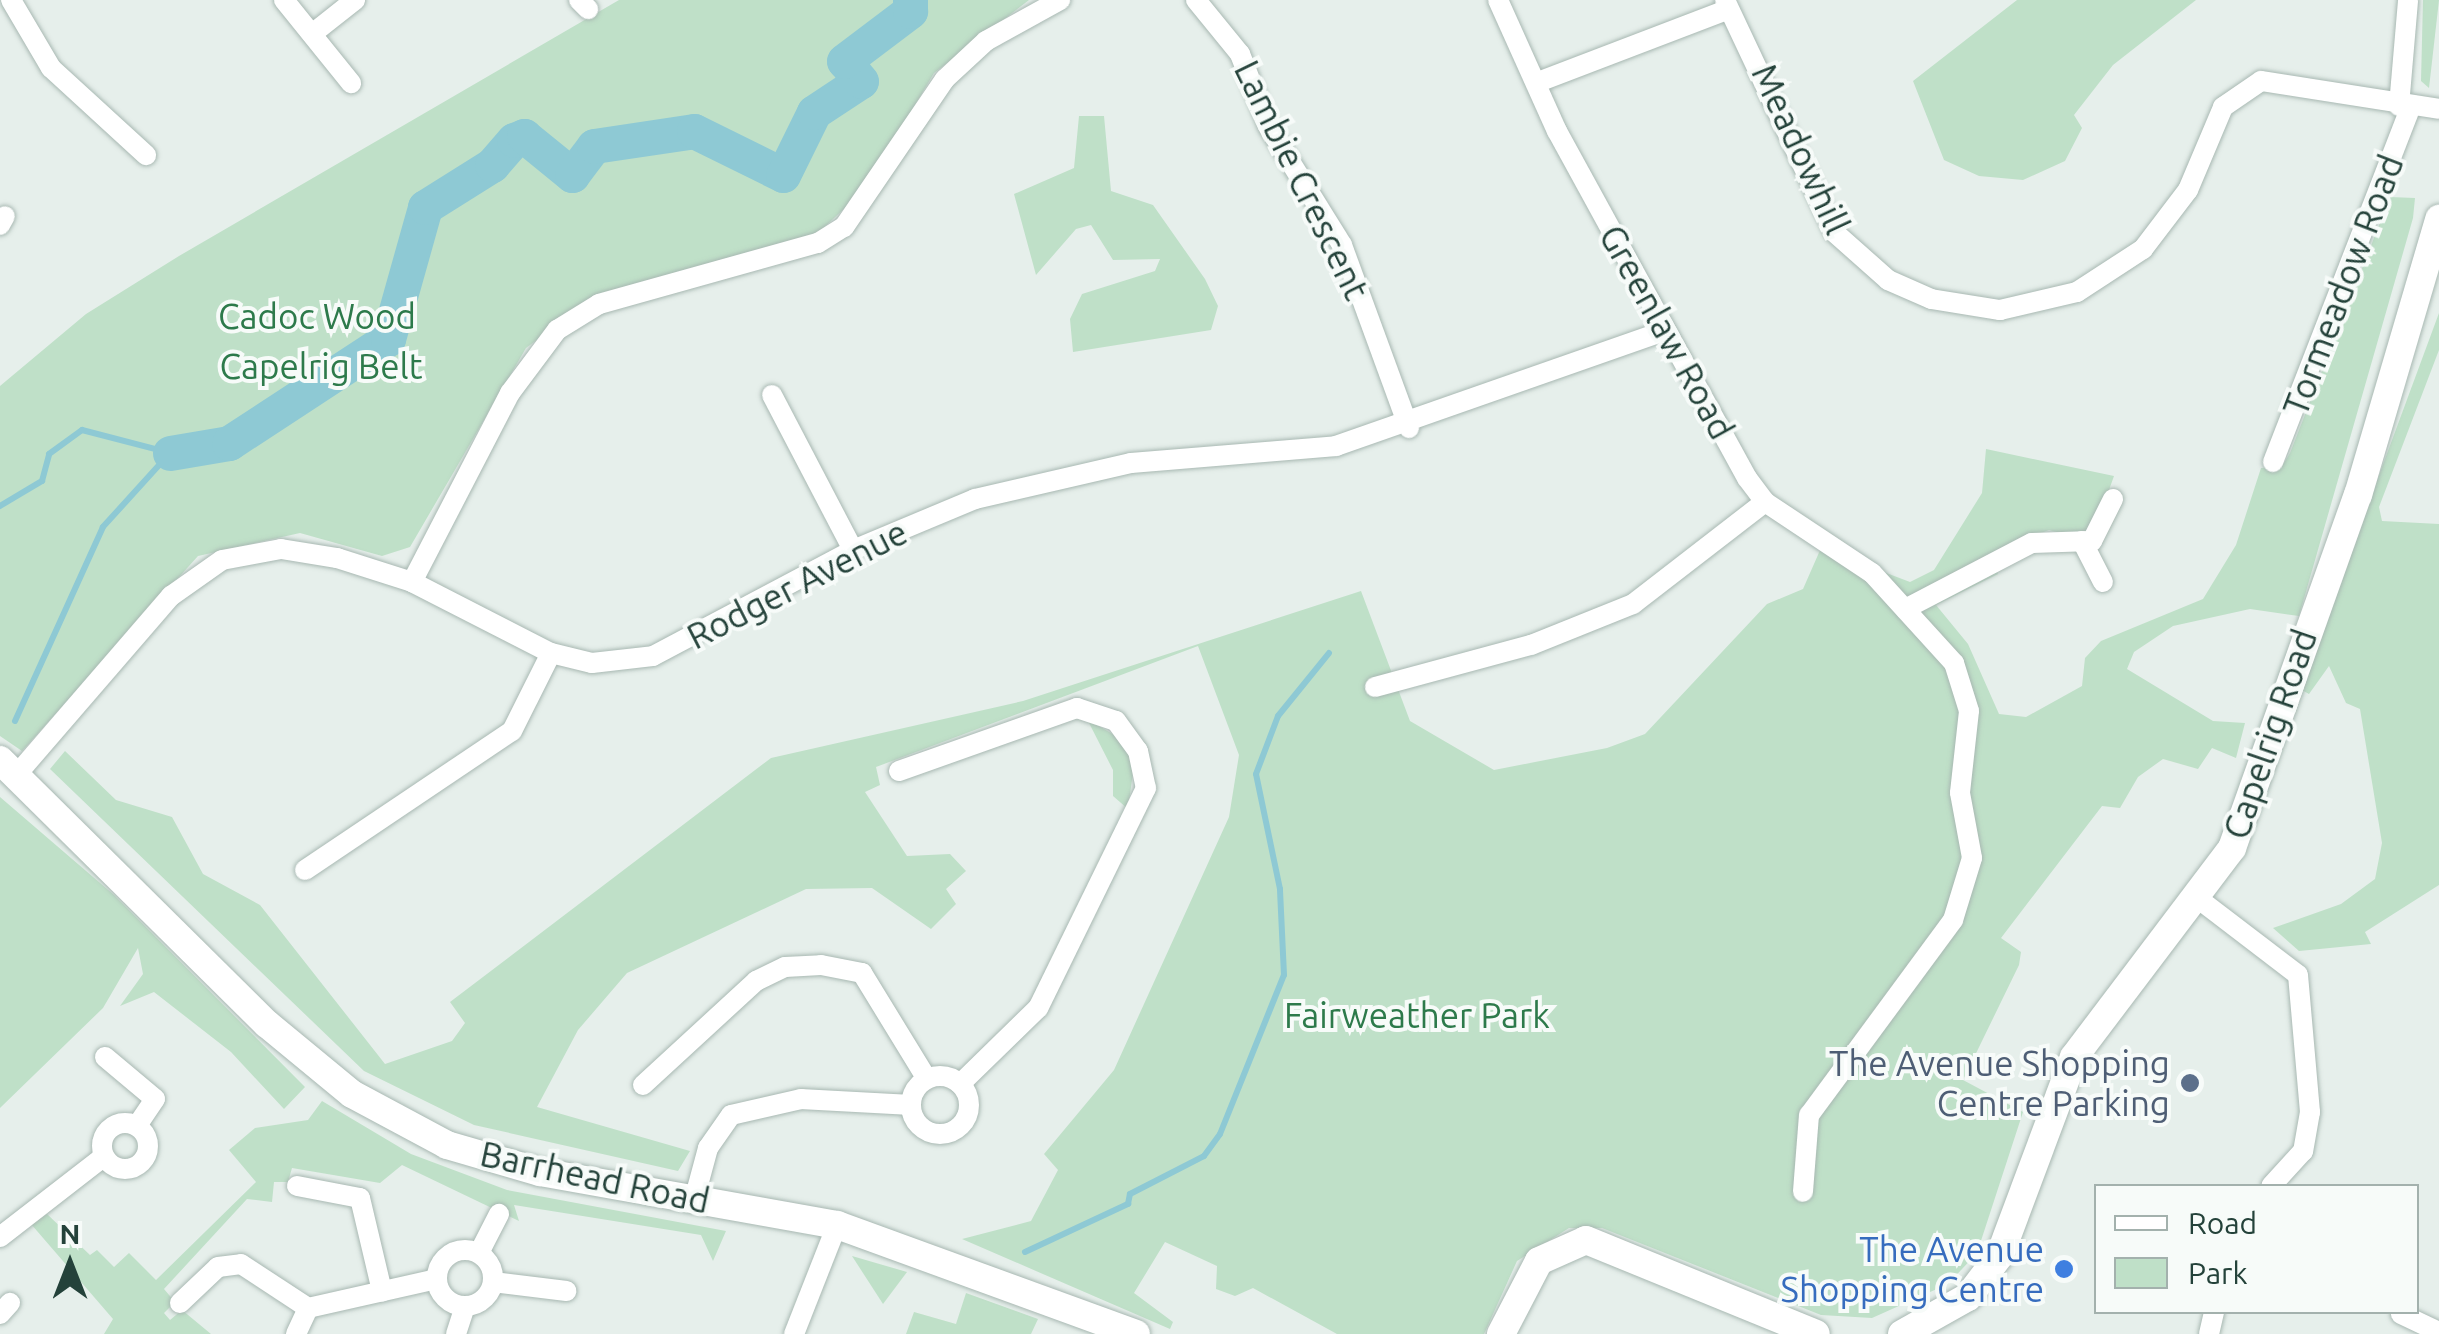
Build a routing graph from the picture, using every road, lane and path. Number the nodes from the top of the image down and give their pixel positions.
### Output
1 (11, 0) edge
2 (284, 0) edge
3 (354, 0) edge
4 (1060, 0) edge
5 (1196, 0) edge
6 (1498, 0) edge
7 (2408, 0) edge
8 (1726, 5) edge
9 (312, 34) junction
10 (1538, 82) junction
11 (351, 83) dead end
12 (2405, 106) junction
13 (2439, 109) edge
14 (146, 155) dead end
15 (2439, 219) edge
16 (1664, 331) junction
17 (772, 395) dead end
18 (1408, 428) junction
19 (2273, 462) dead end
20 (2113, 500) dead end
21 (1765, 502) junction
22 (2082, 541) junction
23 (854, 550) junction
24 (412, 582) junction
25 (2104, 582) dead end
26 (1904, 609) junction
27 (551, 653) junction
28 (1376, 687) dead end
29 (9, 766) edge
30 (912, 772) dead end
31 (305, 870) dead end
32 (2196, 898) junction
33 (105, 1057) dead end
34 (927, 1079) junction
35 (960, 1084) junction
36 (643, 1086) dead end
37 (912, 1105) junction
38 (137, 1126) junction
39 (104, 1158) junction
40 (2273, 1184) edge
41 (297, 1186) dead end
42 (1803, 1192) dead end
43 (694, 1200) junction
44 (499, 1214) dead end
45 (836, 1225) junction
46 (0, 1237) edge
47 (479, 1253) junction
48 (437, 1279) junction
49 (493, 1282) junction
50 (566, 1290) dead end
51 (382, 1291) junction
52 (180, 1302) dead end
53 (464, 1306) junction
54 (308, 1308) junction
55 (2401, 1314) dead end
56 (2439, 1332) edge
57 (296, 1334) edge
58 (456, 1334) edge
59 (794, 1334) edge
60 (1136, 1334) edge
61 (1501, 1334) edge
62 (1816, 1334) edge
63 (1902, 1334) edge

1 - 14 street
2 - 9 street
3 - 9 street
4 - 24 street
5 - 18 street, Lambie Crescent
6 - 10 street, Greenlaw Road
7 - 12 street, Tormeadow Road
8 - 10 street
8 - 12 street, Meadowhill
9 - 11 street
10 - 16 street, Greenlaw Road
12 - 13 street, Meadowhill
12 - 19 street, Tormeadow Road
15 - 32 street, Capelrig Road
16 - 18 street, Rodger Avenue
16 - 21 street, Greenlaw Road
17 - 23 street
18 - 23 street, Rodger Avenue
20 - 22 street
21 - 26 street, Greenlaw Road
21 - 28 street
22 - 25 street
22 - 26 street
23 - 27 street, Rodger Avenue
24 - 27 street, Rodger Avenue
24 - 29 street, Rodger Avenue
26 - 42 street, Greenlaw Road
27 - 31 street
29 - 43 street, Barrhead Road
30 - 35 street
32 - 40 street
32 - 63 street, Capelrig Road
33 - 38 street
34 - 35 street
34 - 36 street
34 - 37 street
35 - 37 street
37 - 43 street
38 - 39 street
38 - 39 street
39 - 46 street
41 - 51 street
43 - 45 street, Barrhead Road
44 - 47 street
45 - 59 street
45 - 60 street, Barrhead Road
47 - 48 street
47 - 49 street
48 - 51 street
48 - 53 street
49 - 50 street
49 - 53 street
51 - 54 street
52 - 54 street
53 - 58 street
54 - 57 street
55 - 56 street
61 - 62 street

